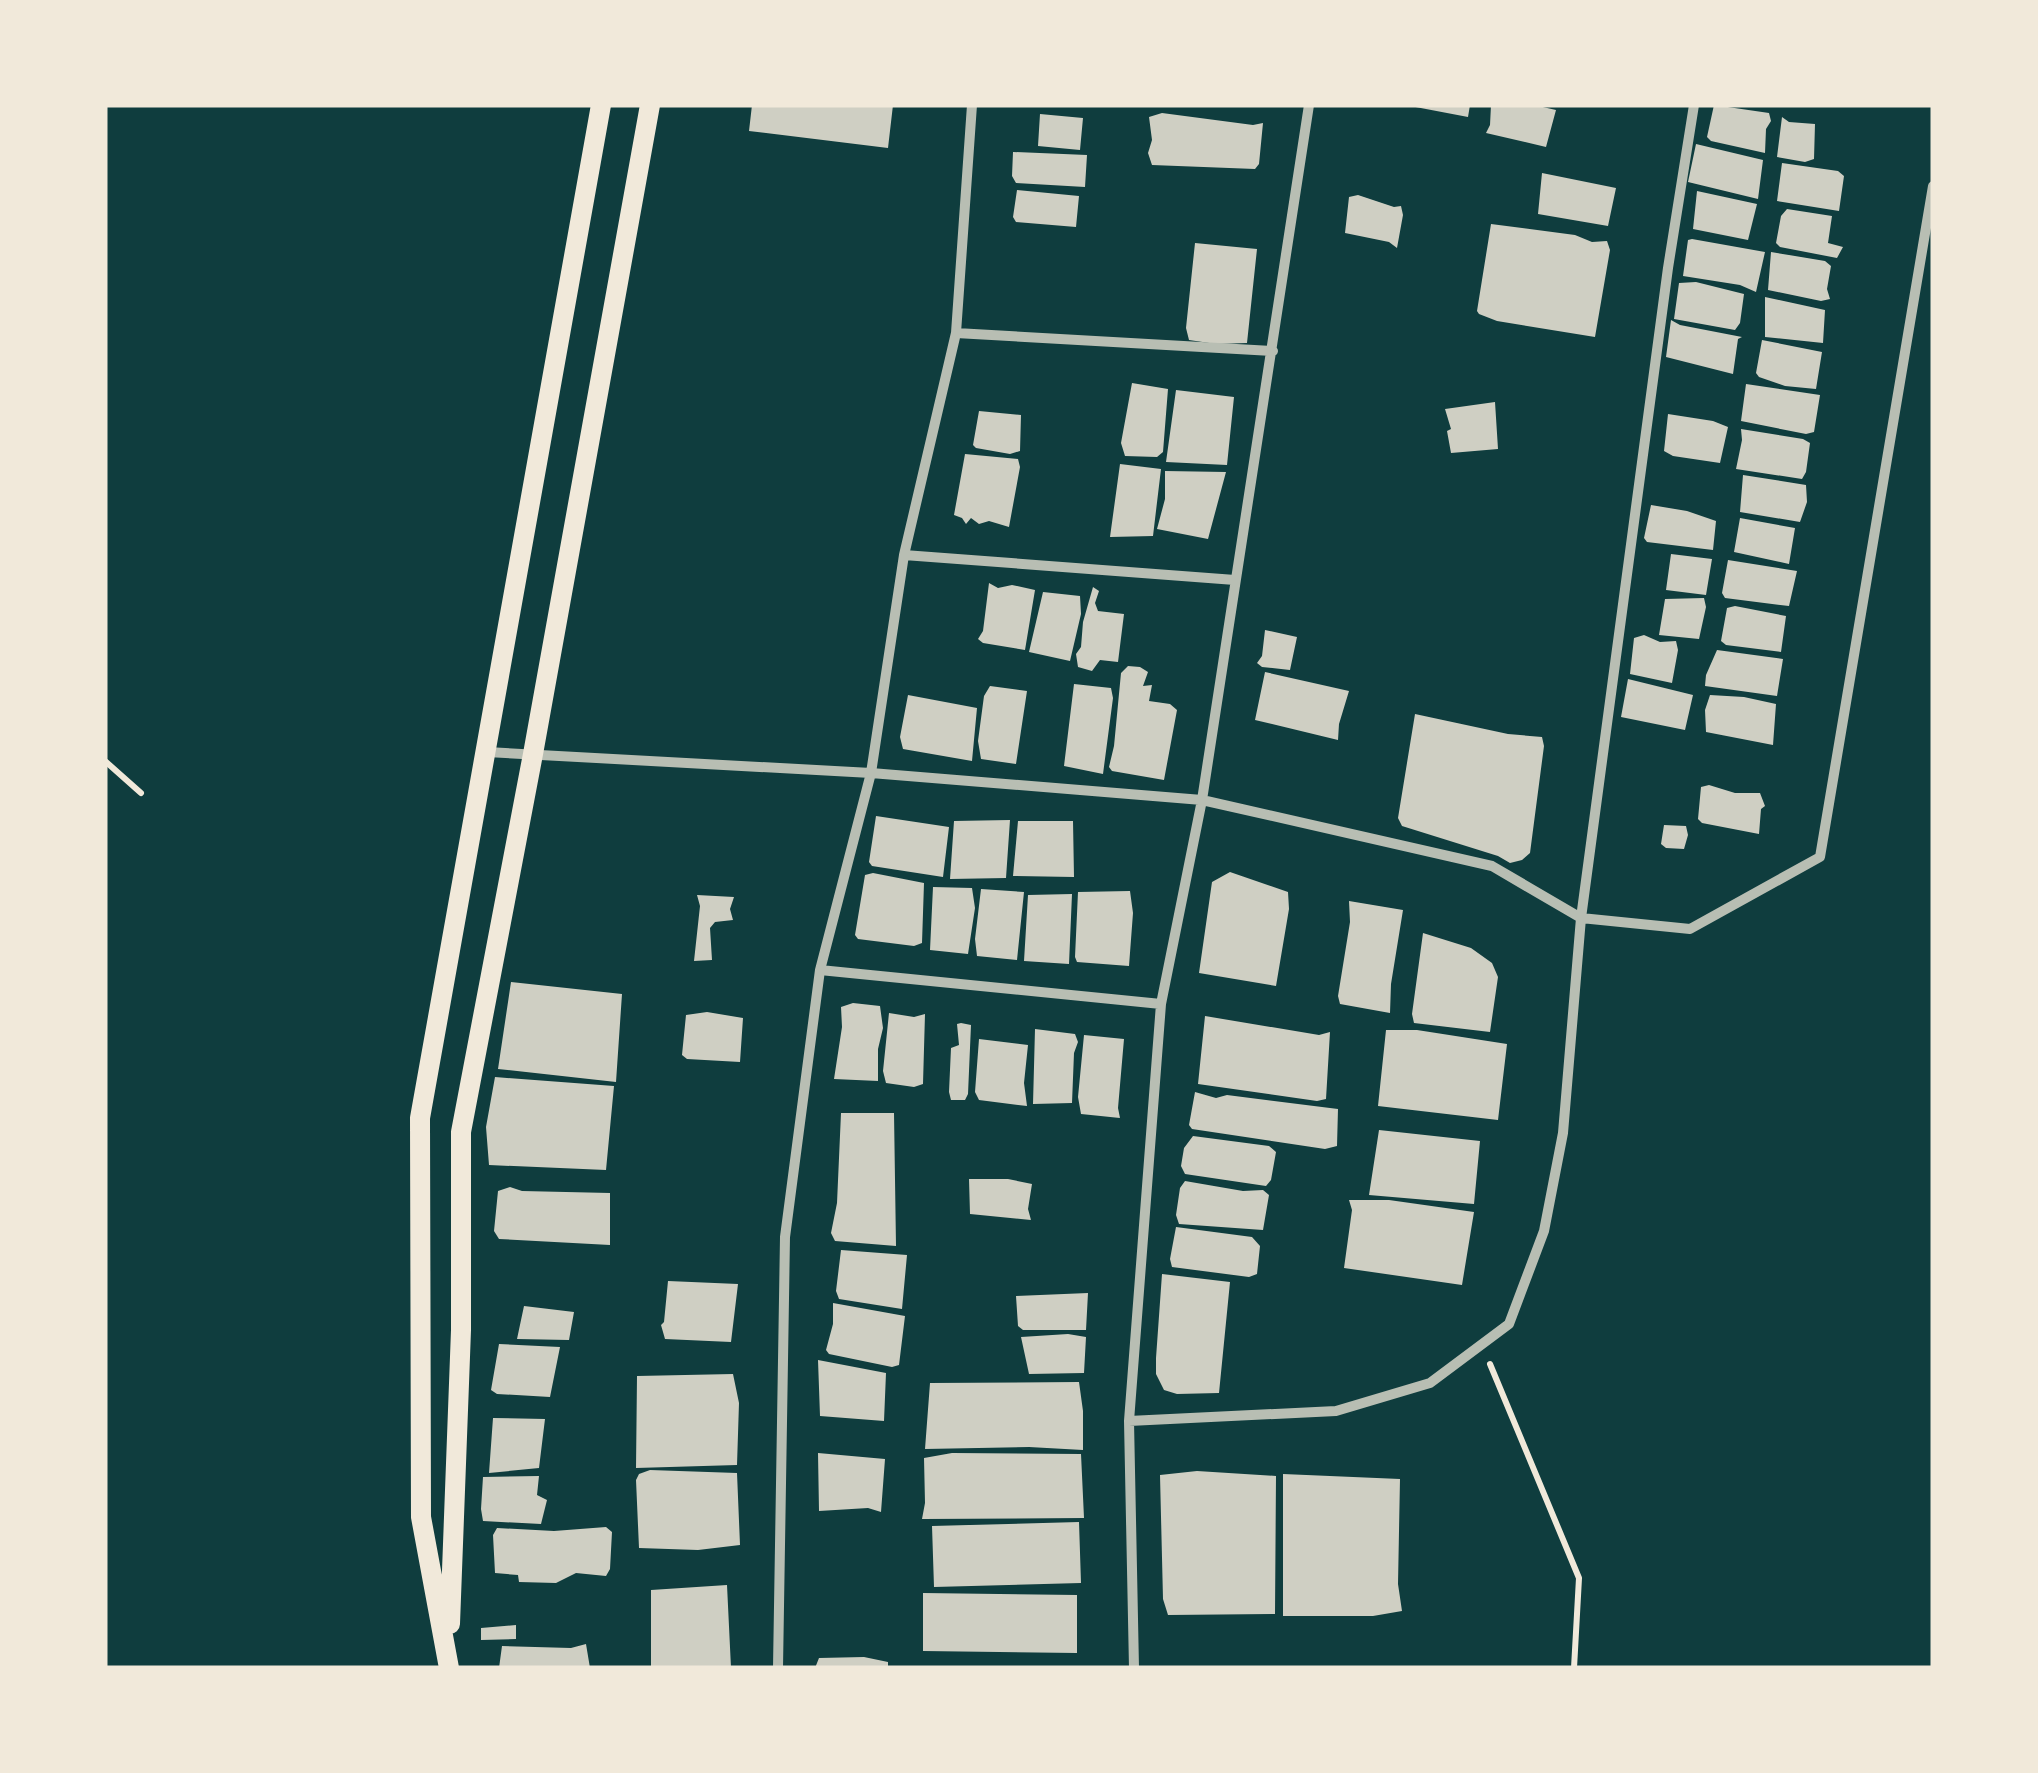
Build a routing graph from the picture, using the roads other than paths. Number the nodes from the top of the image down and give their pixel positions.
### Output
1 (600, 105) edge
2 (650, 105) edge
3 (972, 105) edge
4 (1310, 105) edge
5 (1694, 105) edge
6 (1933, 186) edge
7 (956, 333) junction
8 (1273, 351) junction
9 (904, 554) junction
10 (1235, 580) junction
11 (488, 752) junction
12 (533, 754) junction
13 (871, 773) junction
14 (1202, 800) junction
15 (1581, 918) junction
16 (820, 970) junction
17 (1161, 1004) junction
18 (1129, 1421) junction
19 (448, 1660) edge
20 (778, 1668) edge
21 (1134, 1668) edge

1 - 11 main road
2 - 12 main road
3 - 7 street
4 - 8 street
5 - 15 street
6 - 15 street
7 - 8 street
7 - 9 street
8 - 10 street
9 - 10 street
9 - 13 street
10 - 14 street
11 - 12 street
11 - 19 main road
12 - 13 street
12 - 19 main road
13 - 14 street
13 - 16 street
14 - 15 street
14 - 17 street
15 - 18 street
16 - 17 street
16 - 20 street
17 - 18 street
18 - 21 street

